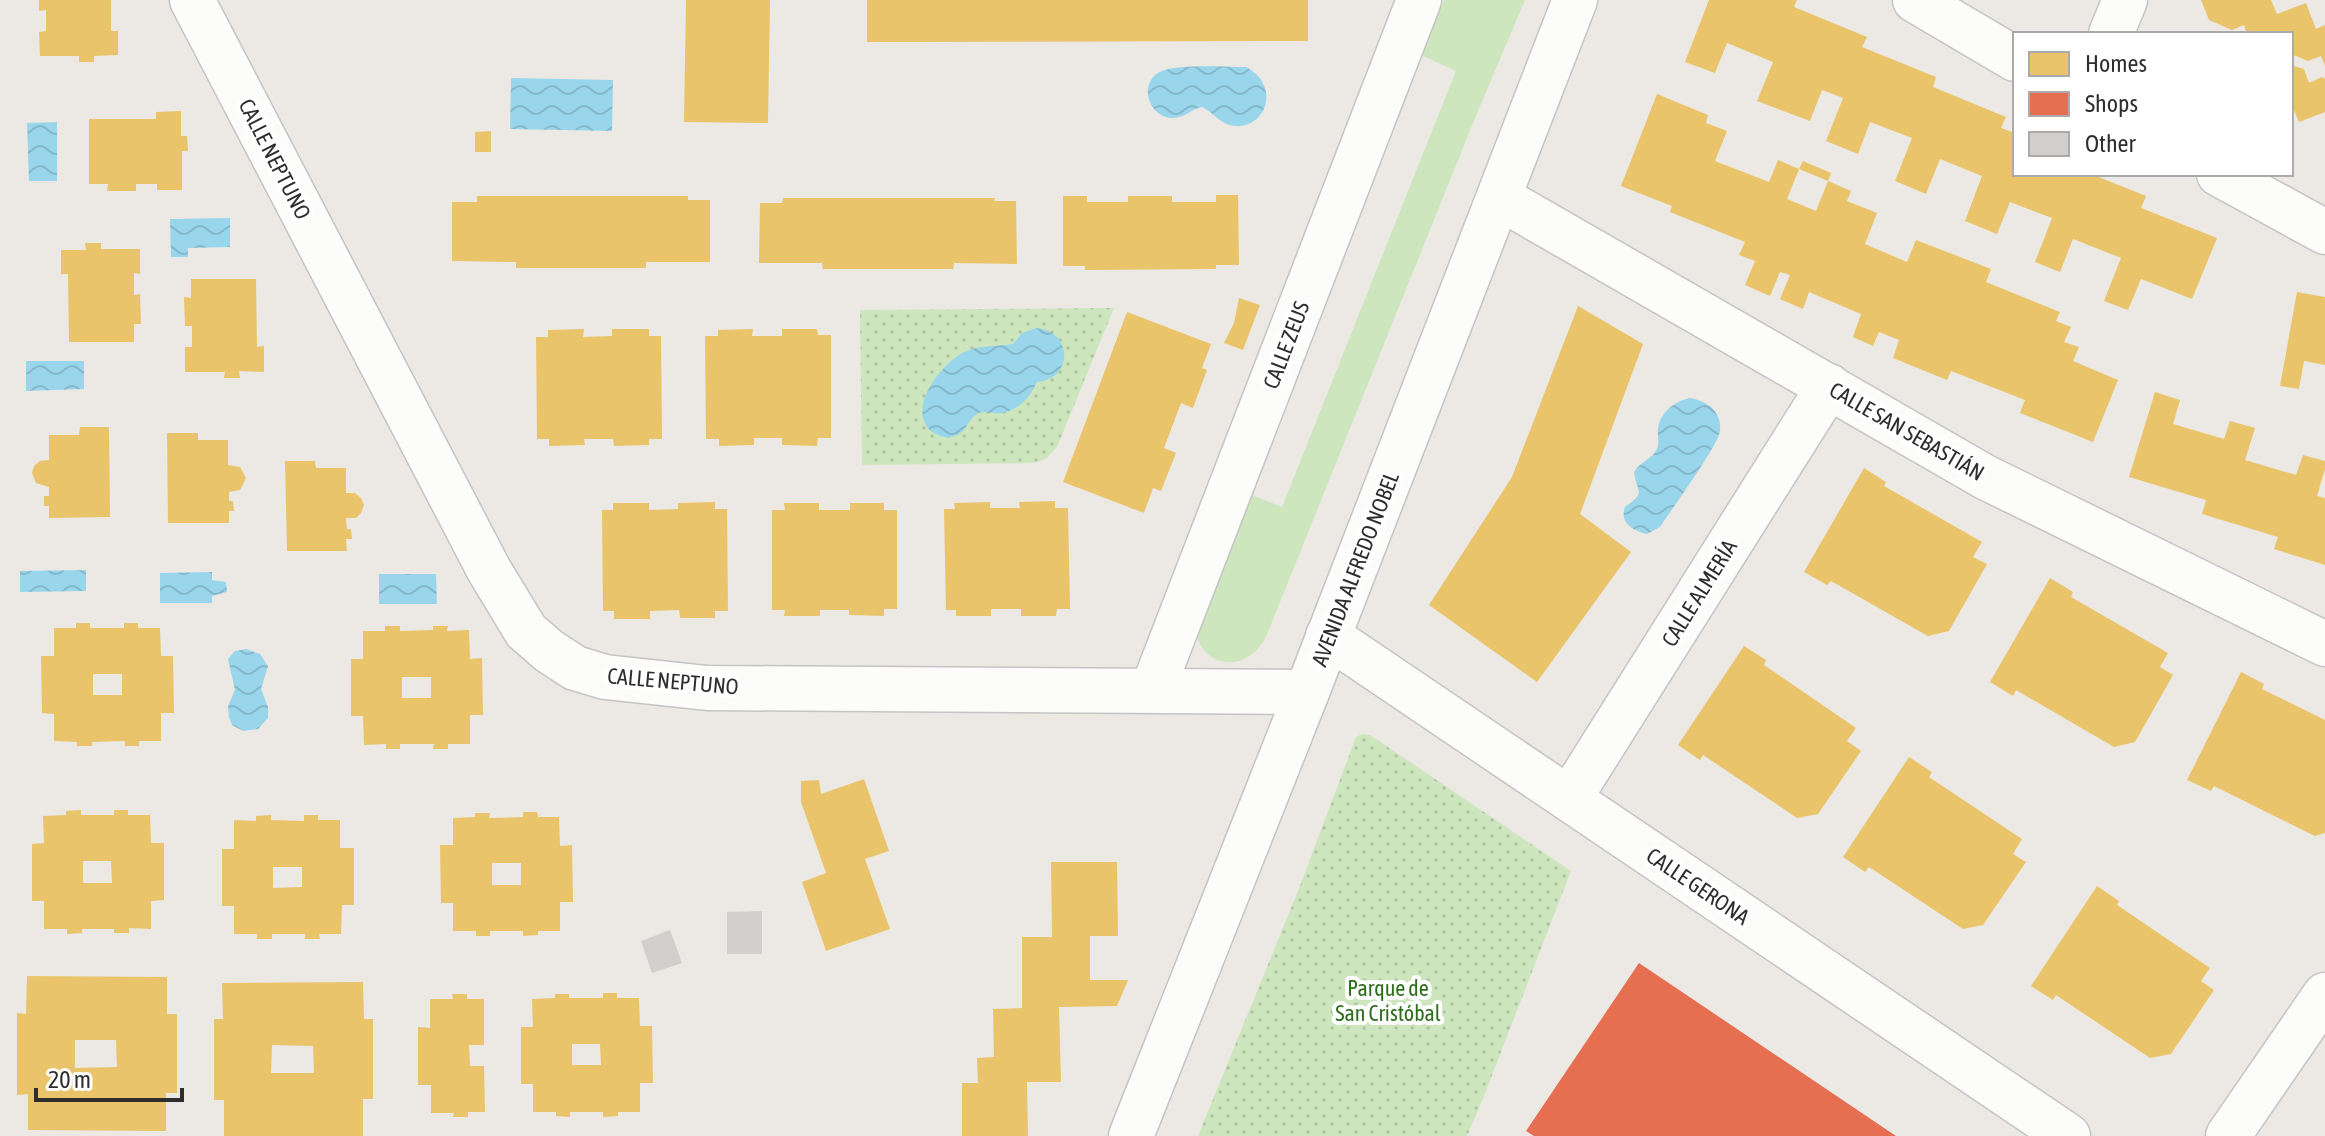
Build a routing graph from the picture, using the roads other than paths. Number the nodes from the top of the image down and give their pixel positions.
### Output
1 (192, 0) edge
2 (1419, 0) edge
3 (1575, 0) edge
4 (1915, 0) edge
5 (2125, 0) edge
6 (2112, 32) edge
7 (2013, 58) edge
8 (2223, 176) edge
9 (1500, 198) junction
10 (2325, 232) edge
11 (1829, 386) junction
12 (1328, 636) junction
13 (2325, 644) edge
14 (1152, 691) junction
15 (1307, 692) junction
16 (1569, 799) junction
17 (2325, 995) edge
18 (1131, 1136) edge
19 (2068, 1136) edge
20 (2228, 1136) edge

1 - 14 street, CALLE NEPTUNO
2 - 14 street, CALLE ZEUS
3 - 9 street, AVENIDA ALFREDO NOBEL
4 - 7 street
5 - 6 street
8 - 10 street
9 - 11 street, CALLE SAN SEBASTIÁN
9 - 12 street, AVENIDA ALFREDO NOBEL
11 - 13 street, CALLE SAN SEBASTIÁN
11 - 16 street, CALLE ALMERÍA
12 - 15 street, AVENIDA ALFREDO NOBEL
12 - 16 street, CALLE GERONA
14 - 15 street, CALLE NEPTUNO
15 - 18 street, AVENIDA ALFREDO NOBEL
16 - 19 street, CALLE GERONA
17 - 20 street

